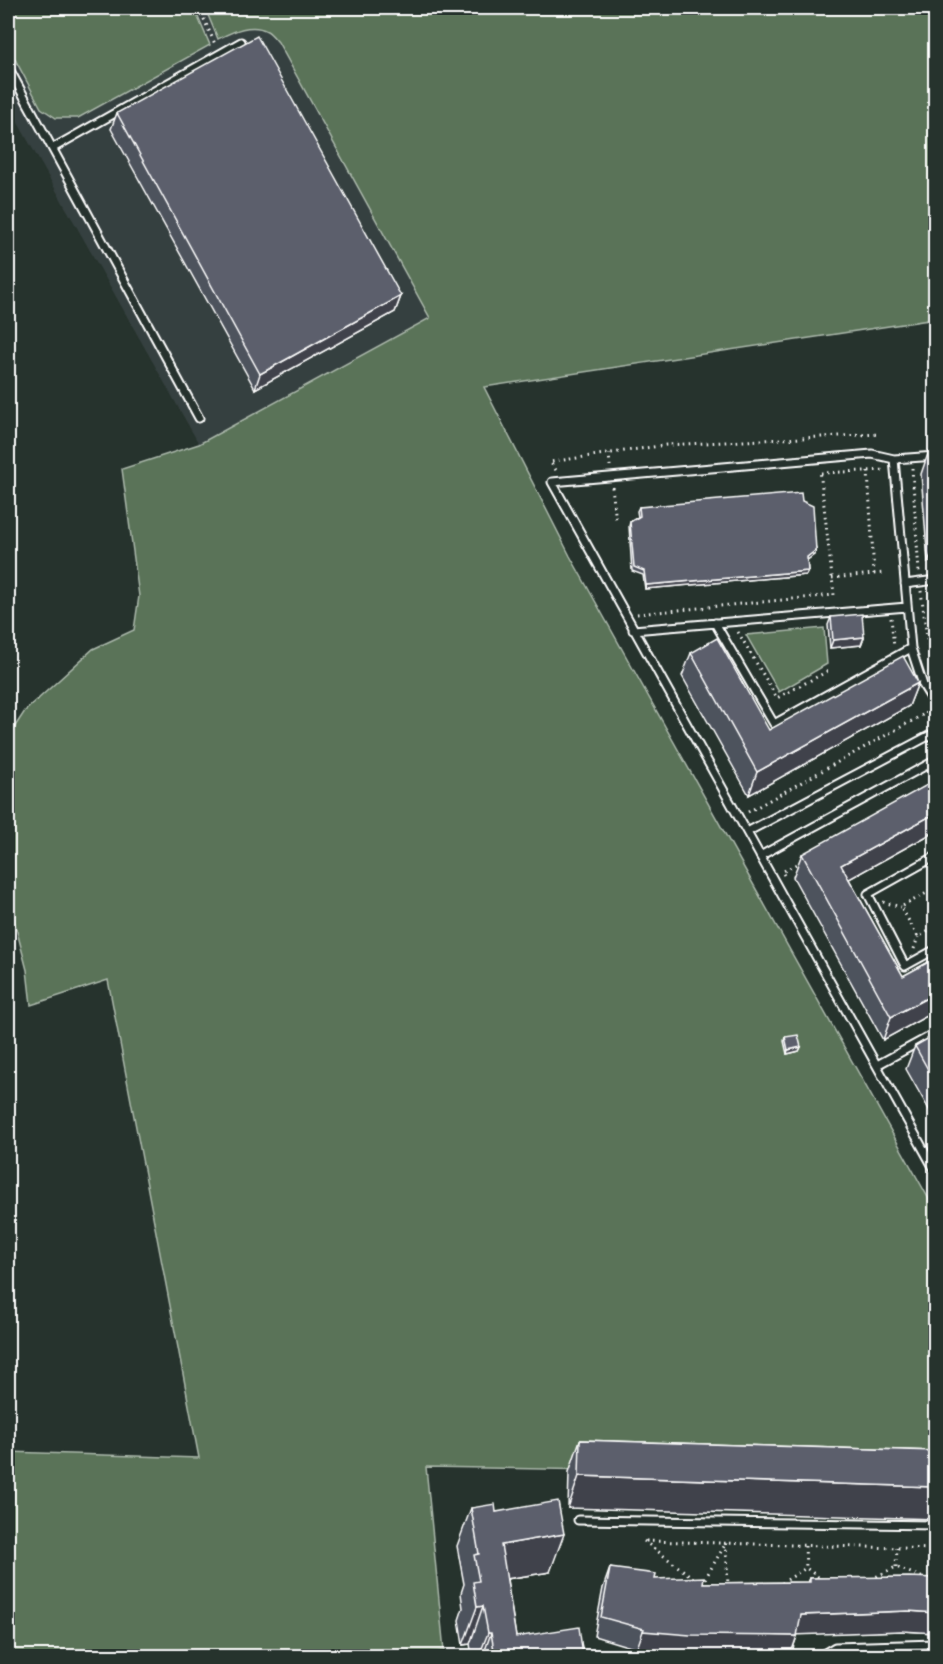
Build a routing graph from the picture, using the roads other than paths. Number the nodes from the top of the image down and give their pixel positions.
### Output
1 (241, 42) edge
2 (8, 67) edge
3 (53, 148) junction
4 (199, 418) dead end
5 (936, 456) edge
6 (894, 459) junction
7 (936, 580) edge
8 (905, 584) junction
9 (907, 607) junction
10 (715, 623) junction
11 (633, 630) junction
12 (911, 648) junction
13 (936, 706) edge
14 (936, 731) edge
15 (936, 760) edge
16 (747, 832) junction
17 (760, 856) junction
18 (936, 856) edge
19 (936, 949) edge
20 (936, 1033) edge
21 (877, 1065) junction
22 (936, 1172) edge
23 (578, 1520) dead end
24 (936, 1525) edge
25 (936, 1644) edge
26 (820, 1656) edge

1 - 3 lane
2 - 3 lane
3 - 4 lane
5 - 6 lane
6 - 8 lane
6 - 11 lane
7 - 8 lane
8 - 9 lane
9 - 10 lane
9 - 12 lane
10 - 11 lane
10 - 12 lane
11 - 16 lane
12 - 13 lane
14 - 16 lane
15 - 17 lane
16 - 17 lane
17 - 21 lane
18 - 19 lane
20 - 21 lane
21 - 22 lane
23 - 24 lane
25 - 26 lane

